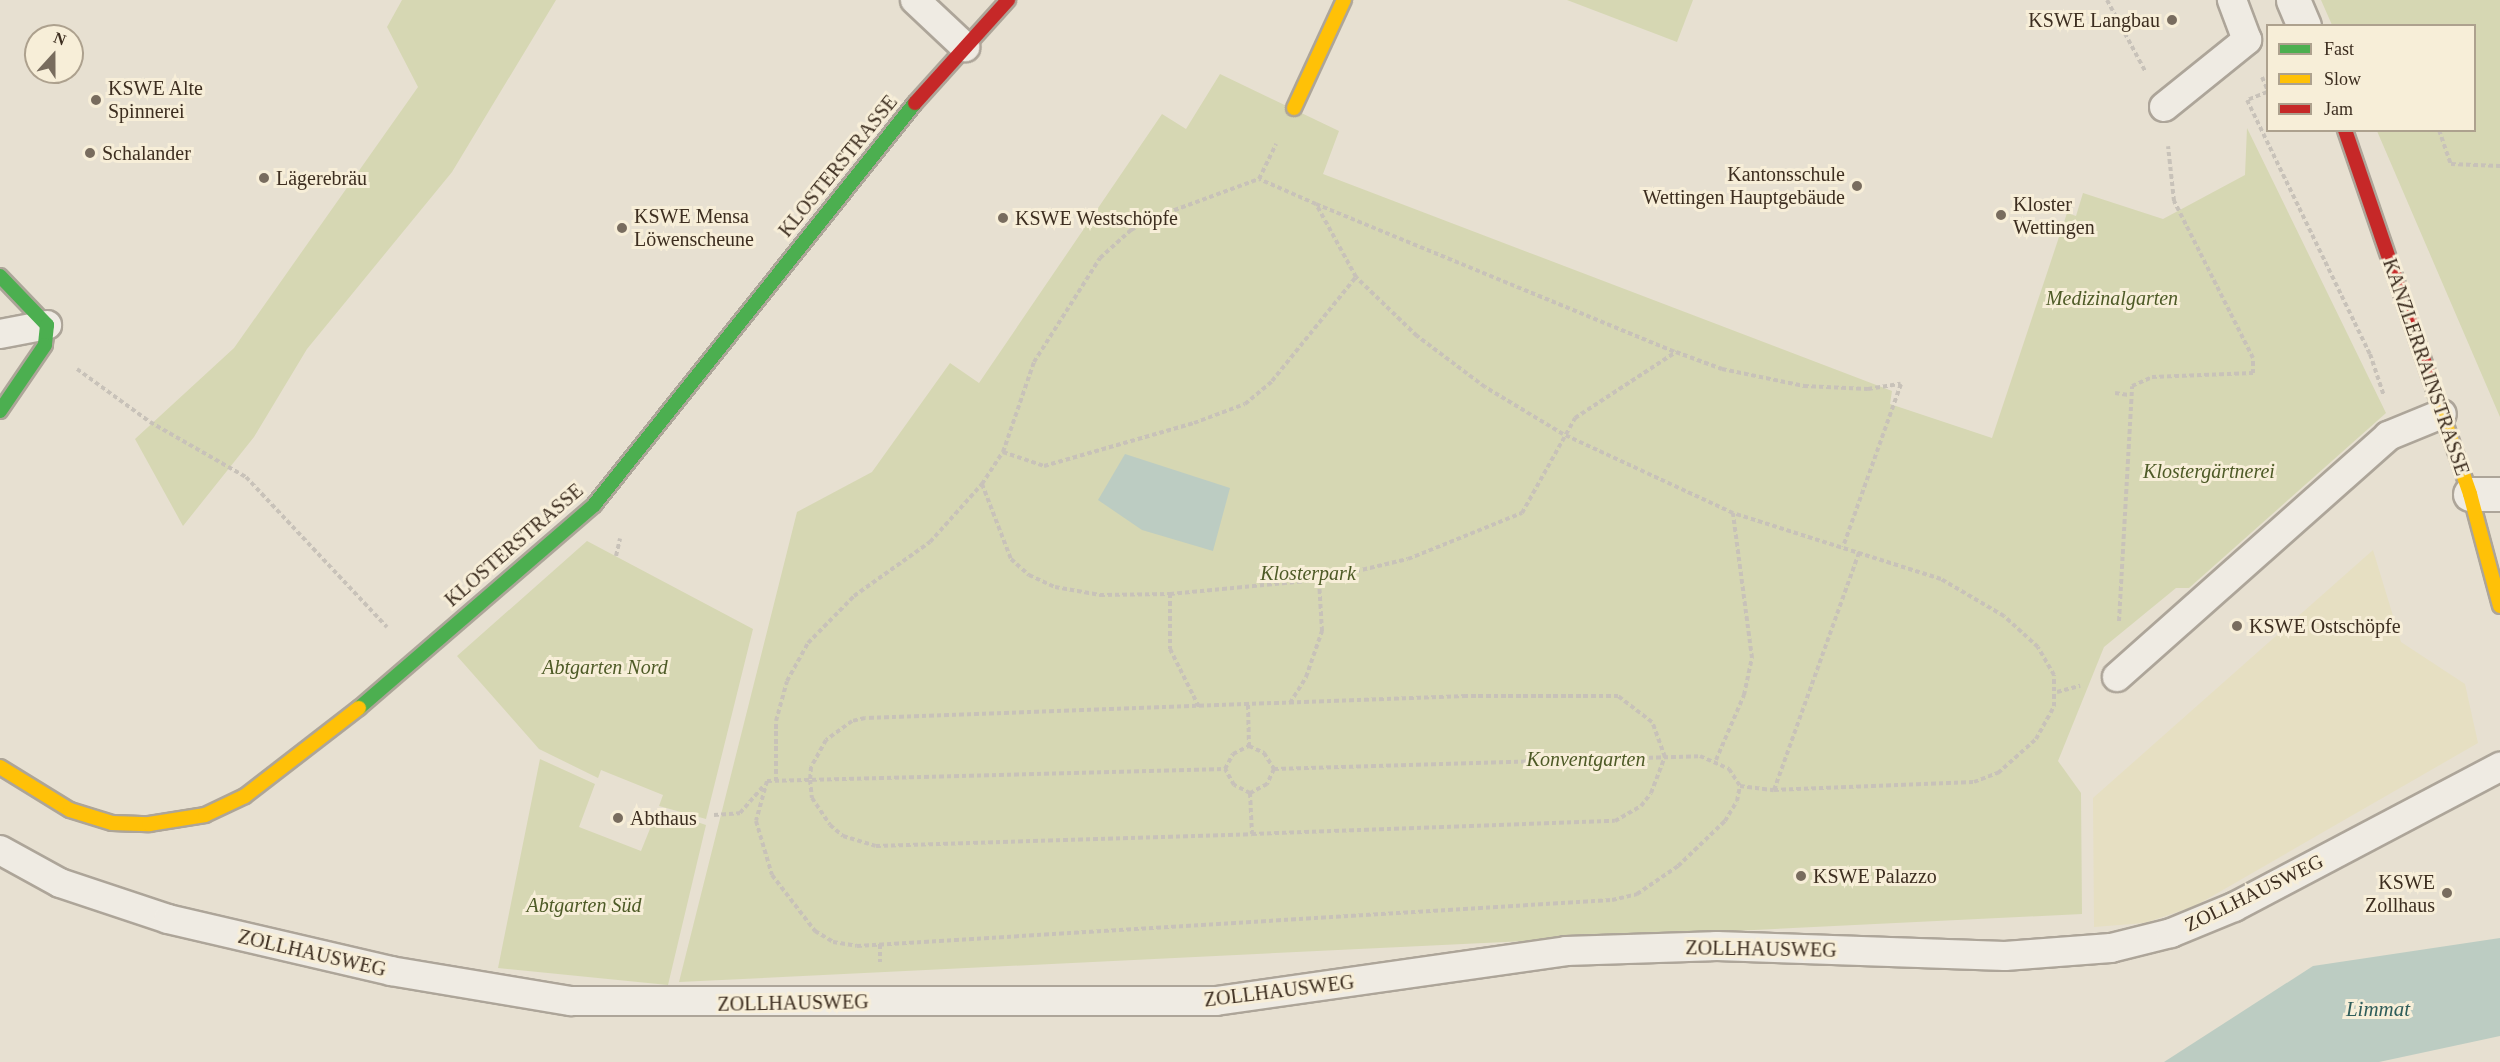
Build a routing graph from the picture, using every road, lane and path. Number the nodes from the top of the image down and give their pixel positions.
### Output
1 (915, 0) edge
2 (1008, 0) edge
3 (1344, 0) edge
4 (2107, 0) edge
5 (2232, 0) edge
6 (2293, 0) edge
7 (2303, 24) edge
8 (965, 47) junction
9 (2266, 92) edge
10 (2164, 107) junction
11 (1294, 108) joint
12 (2346, 132) edge
13 (2440, 132) edge
14 (2500, 166) edge
15 (1259, 179) junction
16 (1316, 204) junction
17 (0, 276) edge
18 (1356, 277) junction
19 (0, 334) edge
20 (46, 335) junction
21 (1676, 352) junction
22 (2370, 354) dead end
23 (2115, 393) dead end
24 (2130, 395) junction
25 (0, 411) edge
26 (2442, 414) junction
27 (1563, 434) junction
28 (1003, 452) junction
29 (982, 484) junction
30 (2485, 494) edge
31 (1733, 513) junction
32 (1843, 547) junction
33 (1859, 552) junction
34 (1319, 580) junction
35 (1170, 594) junction
36 (2500, 606) edge
37 (2119, 631) dead end
38 (415, 656) junction
39 (2116, 677) dead end
40 (1290, 703) junction
41 (1248, 705) junction
42 (1199, 706) junction
43 (1249, 746) junction
44 (1665, 757) junction
45 (1716, 760) junction
46 (0, 767) edge
47 (2500, 768) edge
48 (1225, 769) junction
49 (1274, 769) junction
50 (810, 780) junction
51 (767, 781) junction
52 (776, 782) junction
53 (1740, 786) junction
54 (1774, 790) junction
55 (1250, 793) junction
56 (714, 815) dead end
57 (1252, 834) junction
58 (0, 850) edge

1 - 8 lane
2 - 8 street, KLOSTERSTRASSE
3 - 11 street
4 - 10 path
5 - 10 lane
6 - 7 street
8 - 38 street, KLOSTERSTRASSE
9 - 22 path
10 - 24 path
11 - 15 path
12 - 26 street, KANZLERRAINSTRASSE
13 - 14 path
15 - 16 path
15 - 28 path
16 - 18 path
16 - 21 path
17 - 20 street
18 - 27 path
18 - 28 path
19 - 20 lane
20 - 25 street
20 - 38 path
21 - 27 path
21 - 32 path
23 - 24 path
24 - 37 path
26 - 30 street, KANZLERRAINSTRASSE
26 - 39 lane
27 - 31 path
27 - 34 path
28 - 29 path
29 - 35 path
29 - 52 path
30 - 36 street, KANZLERRAINSTRASSE
31 - 32 path
31 - 45 path
32 - 33 path
33 - 54 path
33 - 54 path
34 - 35 path
34 - 40 path
35 - 42 path
38 - 46 street, KLOSTERSTRASSE
40 - 41 path
40 - 44 path
41 - 42 path
41 - 43 path
42 - 50 path
43 - 48 path
43 - 49 path
44 - 45 path
44 - 49 path
44 - 57 path
45 - 53 path
47 - 58 lane, ZOLLHAUSWEG
48 - 50 path
48 - 55 path
49 - 55 path
50 - 52 path
50 - 57 path
51 - 52 path
51 - 53 path
51 - 56 path
53 - 54 path
55 - 57 path

